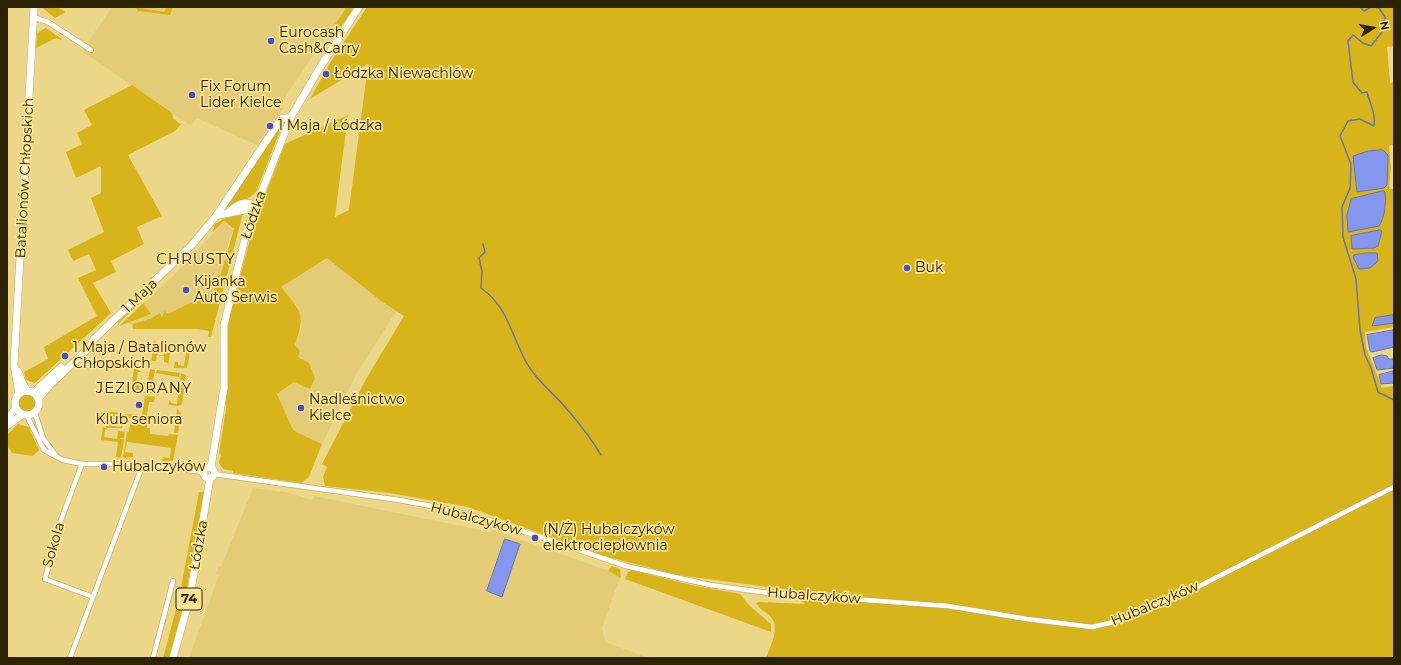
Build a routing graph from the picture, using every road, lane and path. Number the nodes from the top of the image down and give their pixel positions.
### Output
1 (34, 7) edge
2 (359, 7) edge
3 (34, 17) junction
4 (91, 50) dead end
5 (291, 116) junction
6 (256, 206) junction
7 (216, 216) junction
8 (94, 339) junction
9 (15, 349) junction
10 (30, 392) junction
11 (19, 394) junction
12 (38, 399) junction
13 (16, 408) junction
14 (35, 413) junction
15 (24, 415) junction
16 (7, 418) edge
17 (7, 426) edge
18 (59, 459) junction
19 (82, 464) junction
20 (143, 464) junction
21 (203, 472) joint
22 (212, 473) junction
23 (1394, 487) edge
24 (173, 581) dead end
25 (92, 597) junction
26 (70, 658) edge
27 (153, 658) edge
28 (173, 658) edge

1 - 3 street, Batalionów Chłopskich
2 - 5 street, Łódzka / 74
3 - 4 street
3 - 9 street, Batalionów Chłopskich
5 - 6 street, Łódzka / 74
5 - 7 street, 1 Maja
6 - 7 street, 1 Maja
6 - 22 street, Łódzka / 74
7 - 8 street, 1 Maja
8 - 10 street, 1 Maja
8 - 12 street, 1 Maja
9 - 10 street, Batalionów Chłopskich
9 - 11 street, Batalionów Chłopskich
10 - 11 street
10 - 12 street
11 - 13 street
12 - 14 street
13 - 15 street
13 - 16 street
14 - 15 street
14 - 18 street
15 - 17 street
15 - 18 street
18 - 19 street
19 - 20 street
19 - 25 street, Sokola
20 - 21 street
20 - 25 street
21 - 22 street
22 - 23 street, Hubalczyków
22 - 28 street, Łódzka / 74
24 - 27 street
25 - 26 street

